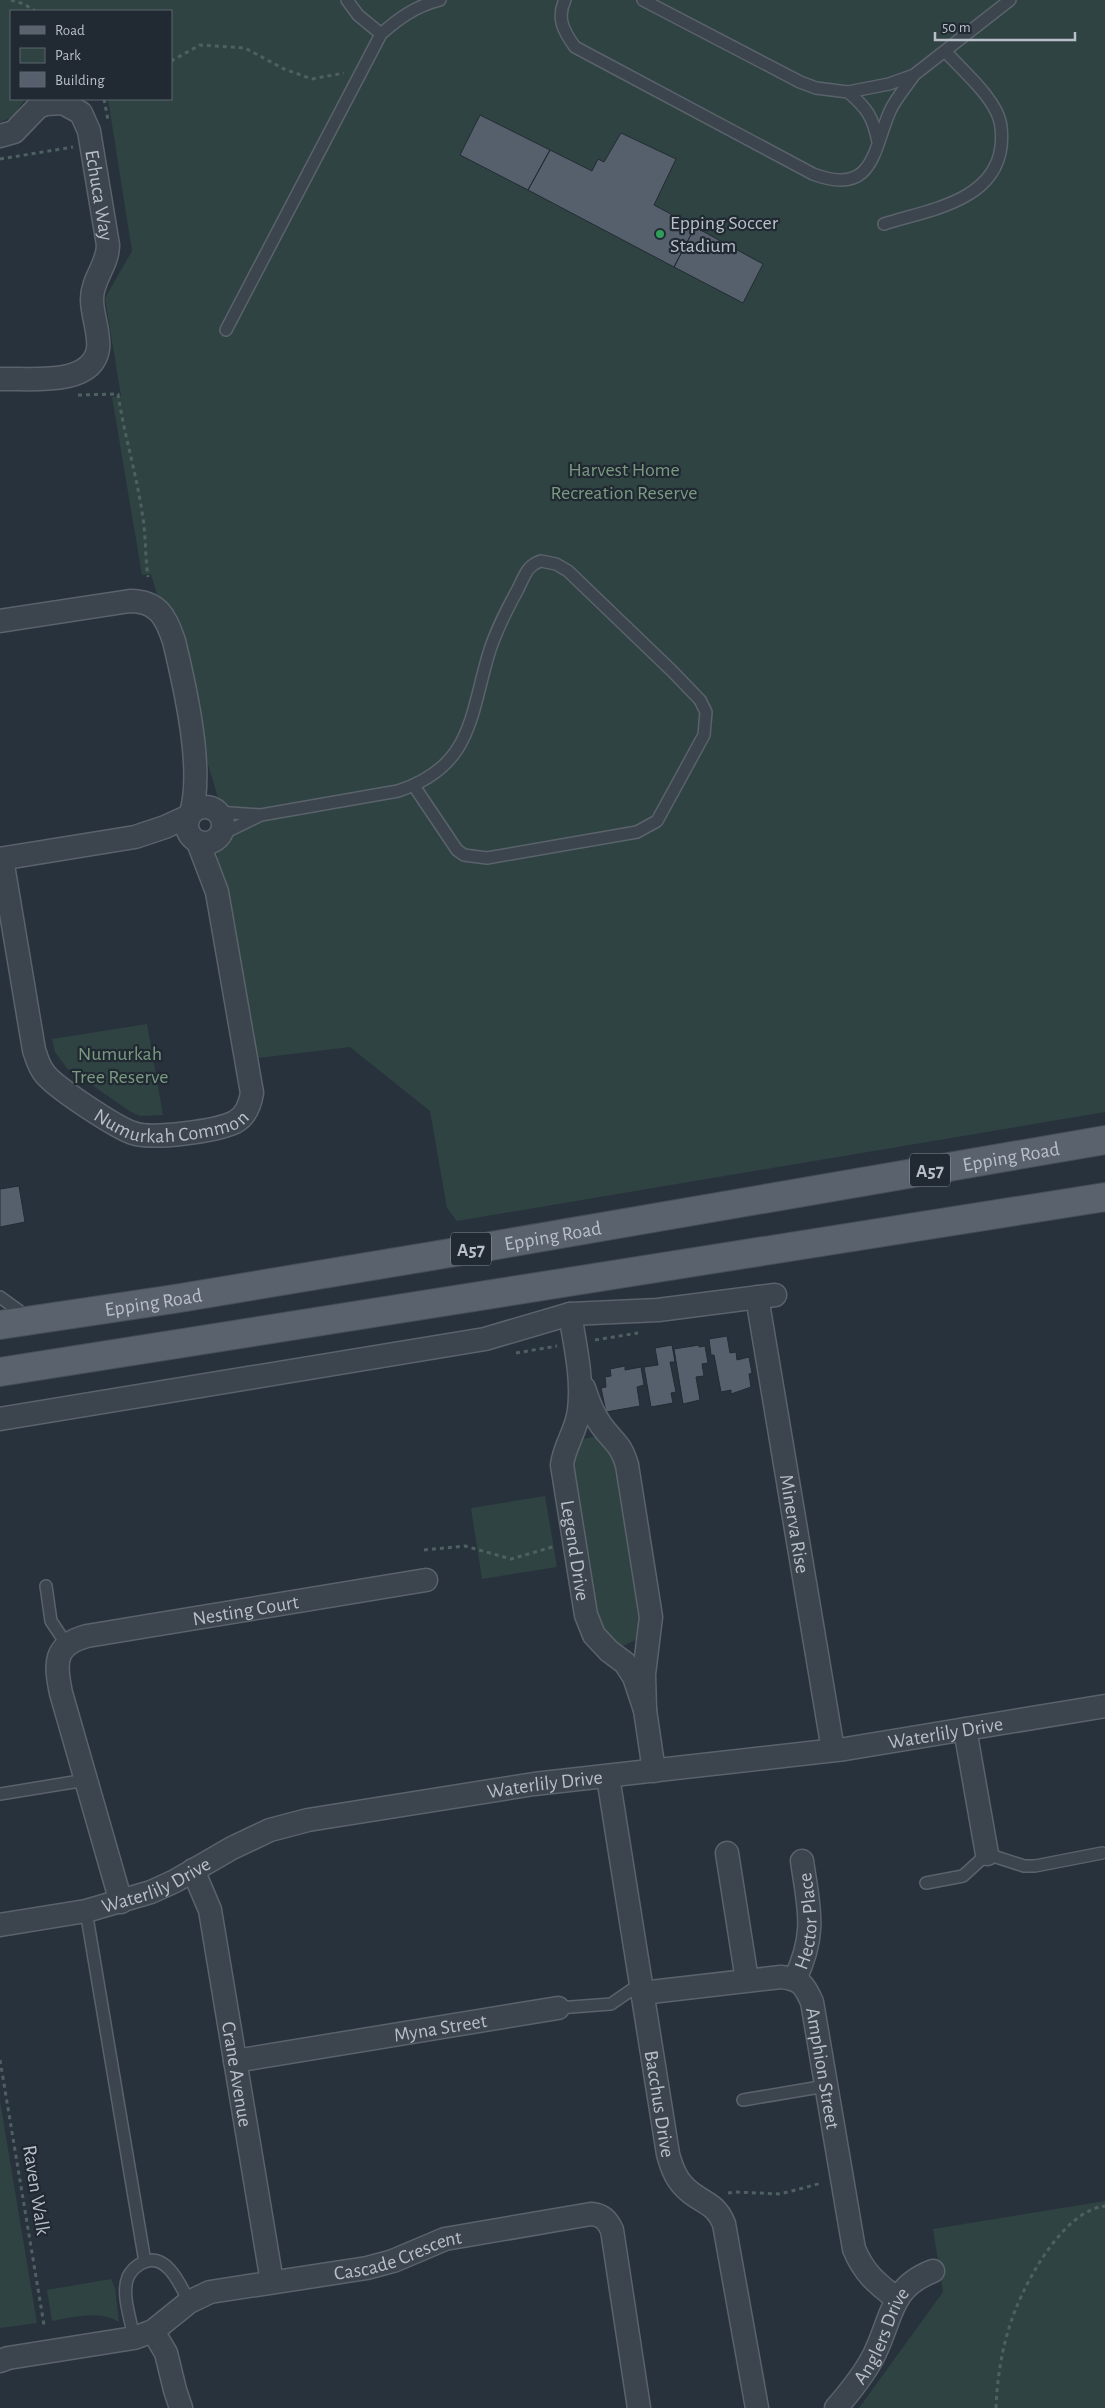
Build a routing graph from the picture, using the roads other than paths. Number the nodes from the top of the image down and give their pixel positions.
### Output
1 (347, 0) edge
2 (440, 0) edge
3 (556, 0) edge
4 (566, 0) edge
5 (643, 0) edge
6 (1010, 0) edge
7 (560, 18) junction
8 (380, 34) junction
9 (945, 51) junction
10 (914, 75) junction
11 (848, 92) junction
12 (0, 136) edge
13 (879, 145) junction
14 (884, 224) dead end
15 (226, 330) dead end
16 (0, 379) edge
17 (0, 621) edge
18 (195, 756) junction
19 (414, 786) junction
20 (215, 810) junction
21 (190, 814) junction
22 (261, 815) junction
23 (135, 836) junction
24 (207, 839) junction
25 (1, 859) edge
26 (1105, 1140) edge
27 (1105, 1197) edge
28 (0, 1297) edge
29 (570, 1314) junction
30 (32, 1320) junction
31 (0, 1325) edge
32 (0, 1372) edge
33 (579, 1373) junction
34 (0, 1419) edge
35 (613, 1438) junction
36 (569, 1443) junction
37 (426, 1580) dead end
38 (46, 1586) dead end
39 (648, 1642) junction
40 (67, 1644) junction
41 (609, 1651) junction
42 (1105, 1706) edge
43 (645, 1710) junction
44 (966, 1729) junction
45 (834, 1750) junction
46 (654, 1770) junction
47 (608, 1776) junction
48 (86, 1780) junction
49 (0, 1794) edge
50 (727, 1853) dead end
51 (1102, 1853) dead end
52 (987, 1854) junction
53 (802, 1861) dead end
54 (193, 1870) junction
55 (926, 1883) dead end
56 (121, 1902) junction
57 (86, 1911) junction
58 (0, 1925) edge
59 (795, 1978) junction
60 (747, 1980) junction
61 (641, 1989) junction
62 (558, 2008) joint
63 (235, 2062) junction
64 (826, 2086) junction
65 (743, 2100) dead end
66 (145, 2262) junction
67 (933, 2271) dead end
68 (272, 2282) junction
69 (897, 2298) junction
70 (189, 2302) junction
71 (143, 2334) junction
72 (3, 2359) edge
73 (181, 2408) edge
74 (639, 2408) edge
75 (757, 2408) edge
76 (836, 2408) edge

1 - 8 lane
2 - 8 lane
3 - 7 lane
4 - 7 lane
5 - 11 lane
6 - 9 lane
7 - 13 lane
8 - 15 lane
9 - 10 lane
9 - 14 lane
10 - 11 lane
10 - 13 lane
11 - 13 lane
12 - 16 street, Echuca Way
17 - 18 street
18 - 20 street
18 - 21 street
19 - 19 lane
19 - 22 lane
20 - 21 street
20 - 22 lane
20 - 24 street
21 - 23 street
21 - 24 street
22 - 24 lane
23 - 24 street
23 - 25 street
24 - 25 street, Numurkah Common
26 - 30 main road, Epping Road / A57
27 - 32 main road
28 - 30 lane
29 - 33 street, Legend Drive
29 - 34 street
29 - 45 street, Minerva Rise
30 - 31 main road, Epping Road / A57
33 - 35 street, Legend Drive
33 - 36 street, Legend Drive
35 - 36 street
35 - 39 street, Legend Drive
36 - 41 street, Legend Drive
37 - 40 street, Nesting Court
38 - 40 lane
39 - 41 street
39 - 43 street, Legend Drive
40 - 48 street
41 - 43 street, Legend Drive
42 - 44 street, Waterlily Drive
43 - 46 street, Legend Drive
44 - 45 street, Waterlily Drive
44 - 52 street
45 - 46 street, Waterlily Drive
46 - 47 street, Waterlily Drive
47 - 54 street, Waterlily Drive
47 - 61 street, Bacchus Drive
48 - 49 lane
48 - 56 street
50 - 60 street
51 - 52 lane
52 - 55 lane
53 - 59 street, Hector Place
54 - 56 street, Waterlily Drive
54 - 63 street, Crane Avenue
56 - 57 street, Waterlily Drive
57 - 58 street, Waterlily Drive
57 - 66 lane
59 - 60 street
59 - 64 street, Amphion Street
60 - 61 street
61 - 62 lane, Myna Street
61 - 75 street, Bacchus Drive
62 - 63 street, Myna Street
63 - 68 street, Crane Avenue
64 - 65 lane
64 - 69 street, Amphion Street
66 - 70 lane
66 - 71 lane
67 - 69 street, Anglers Drive
68 - 70 street, Cascade Crescent
68 - 74 street, Cascade Crescent
69 - 76 street, Anglers Drive
70 - 71 street, Cascade Crescent
71 - 72 street, Cascade Crescent
71 - 73 street

